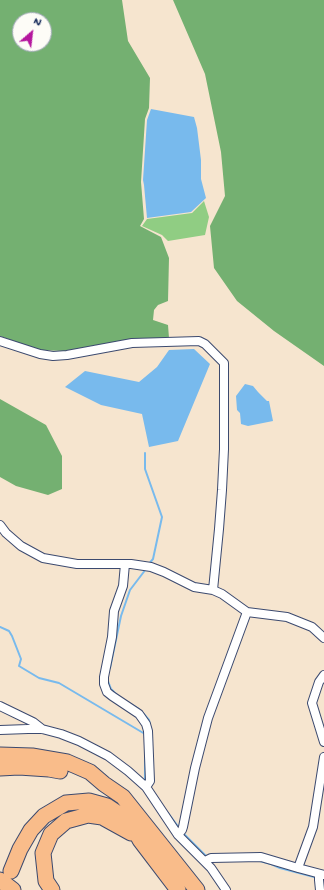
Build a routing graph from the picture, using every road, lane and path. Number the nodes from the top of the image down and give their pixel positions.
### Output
1 (0, 341) edge
2 (0, 525) edge
3 (125, 564) junction
4 (212, 590) junction
5 (247, 612) junction
6 (324, 638) edge
7 (324, 675) edge
8 (0, 706) edge
9 (0, 730) edge
10 (42, 730) junction
11 (324, 742) edge
12 (0, 755) edge
13 (324, 757) edge
14 (0, 768) edge
15 (104, 784) junction
16 (148, 785) junction
17 (180, 833) junction
18 (140, 840) junction
19 (208, 860) junction
20 (298, 868) junction
21 (5, 876) edge
22 (320, 877) edge
23 (13, 890) edge
24 (52, 890) edge
25 (178, 890) edge
26 (197, 890) edge
27 (226, 890) edge
28 (320, 890) edge

1 - 4 street
2 - 3 street
3 - 4 street
3 - 16 street
4 - 5 street
5 - 6 street
5 - 17 street
7 - 11 street
8 - 10 street
9 - 10 street
10 - 16 street
12 - 15 highway
13 - 20 street
14 - 15 highway
15 - 26 highway
16 - 17 street
17 - 19 street
18 - 21 highway
18 - 24 highway
18 - 25 highway
19 - 20 street
19 - 27 street
20 - 22 street
21 - 23 highway
22 - 28 street

